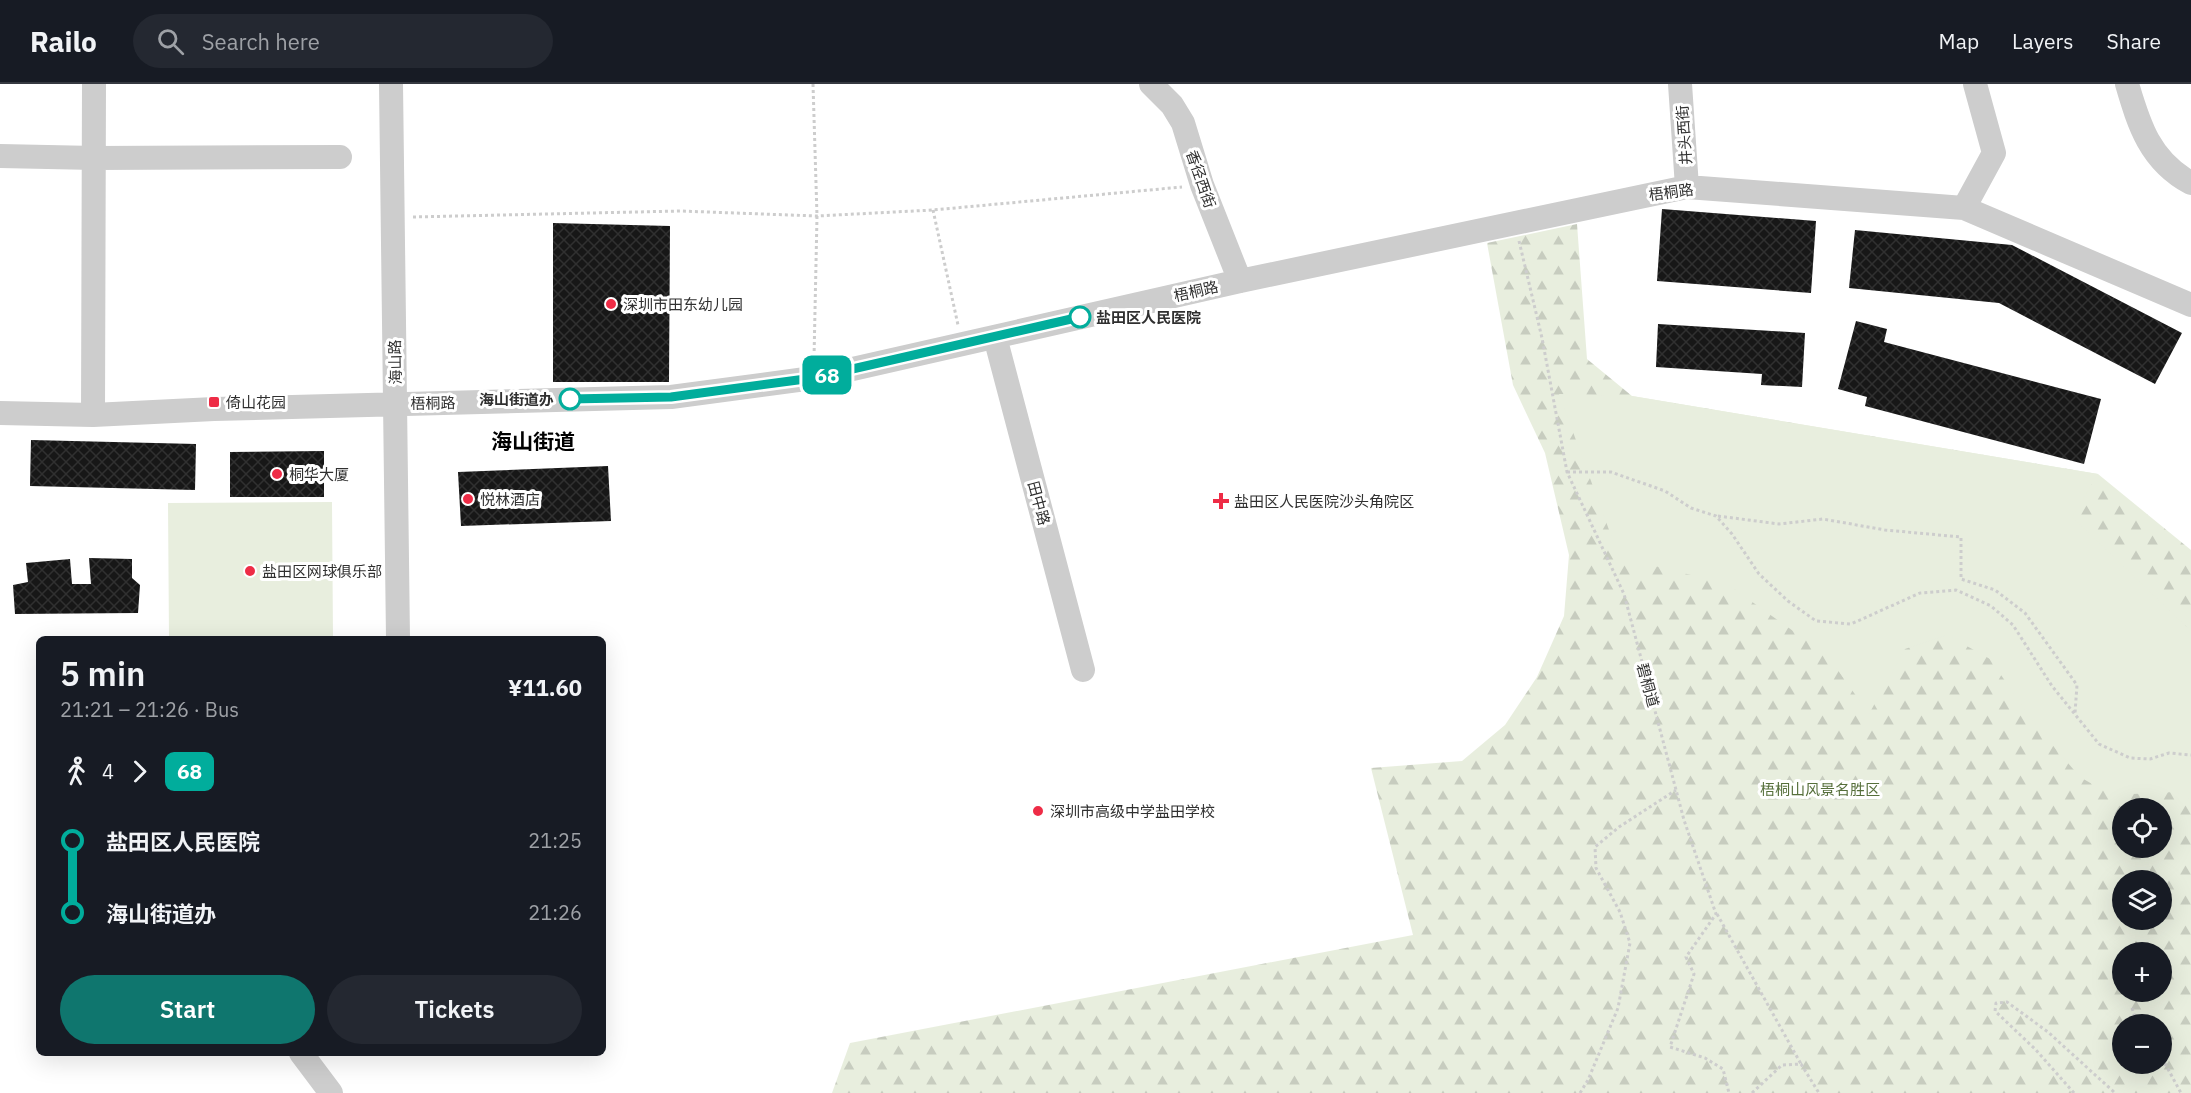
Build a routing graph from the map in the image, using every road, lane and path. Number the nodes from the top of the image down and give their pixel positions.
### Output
1 (94, 84) edge
2 (378, 84) edge
3 (391, 84) edge
4 (813, 84) edge
5 (1151, 84) edge
6 (1680, 84) edge
7 (1975, 84) edge
8 (2127, 84) edge
9 (0, 156) edge
10 (340, 157) dead end
11 (95, 158) junction
12 (2191, 183) edge
13 (1202, 185) junction
14 (1687, 187) junction
15 (1964, 208) junction
16 (933, 210) junction
17 (817, 216) junction
18 (393, 218) junction
19 (1517, 237) dead end
20 (1240, 281) junction
21 (2191, 305) edge
22 (995, 337) junction
23 (963, 344) junction
24 (813, 378) junction
25 (388, 404) junction
26 (0, 413) edge
27 (93, 415) junction
28 (1567, 472) junction
29 (1716, 516) junction
30 (382, 636) edge
31 (398, 636) edge
32 (1083, 670) dead end
33 (2075, 713) junction
34 (2191, 755) edge
35 (1676, 790) junction
36 (1716, 914) junction
37 (2132, 1008) dead end
38 (2134, 1014) edge
39 (303, 1056) edge
40 (1801, 1064) junction
41 (2171, 1074) edge
42 (331, 1093) edge
43 (1580, 1093) edge
44 (1729, 1093) edge
45 (1752, 1093) edge
46 (1819, 1093) edge
47 (2074, 1093) edge
48 (2115, 1093) edge
49 (2181, 1093) edge

1 - 11 street
2 - 25 street, 海山路
3 - 18 street, 海山路
4 - 17 path
5 - 13 street, 香径西街
6 - 14 street, 井头西街
7 - 15 street
8 - 12 street
9 - 11 street
10 - 11 street
11 - 27 street
13 - 16 path
13 - 20 street, 香径西街
14 - 15 street, 梧桐路
14 - 20 street, 梧桐路
15 - 21 street, 梧桐路
16 - 17 path
16 - 23 path
17 - 18 path
17 - 24 path
18 - 25 street, 海山路
19 - 28 path, 碧桐道
20 - 22 street, 梧桐路
22 - 23 street, 梧桐路
22 - 32 street, 田中路
23 - 24 street, 梧桐路
24 - 25 street, 梧桐路
25 - 27 street, 梧桐路
25 - 30 street, 海山路
25 - 31 street, 海山路
26 - 27 street, 梧桐路
28 - 29 path
28 - 35 path, 碧桐道
29 - 33 path
29 - 33 path
33 - 34 path
35 - 36 path, 碧桐道
35 - 43 path
36 - 40 path, 碧桐道
36 - 44 path
37 - 38 path
39 - 42 street
40 - 45 path
40 - 46 path
41 - 49 path
47 - 48 path

